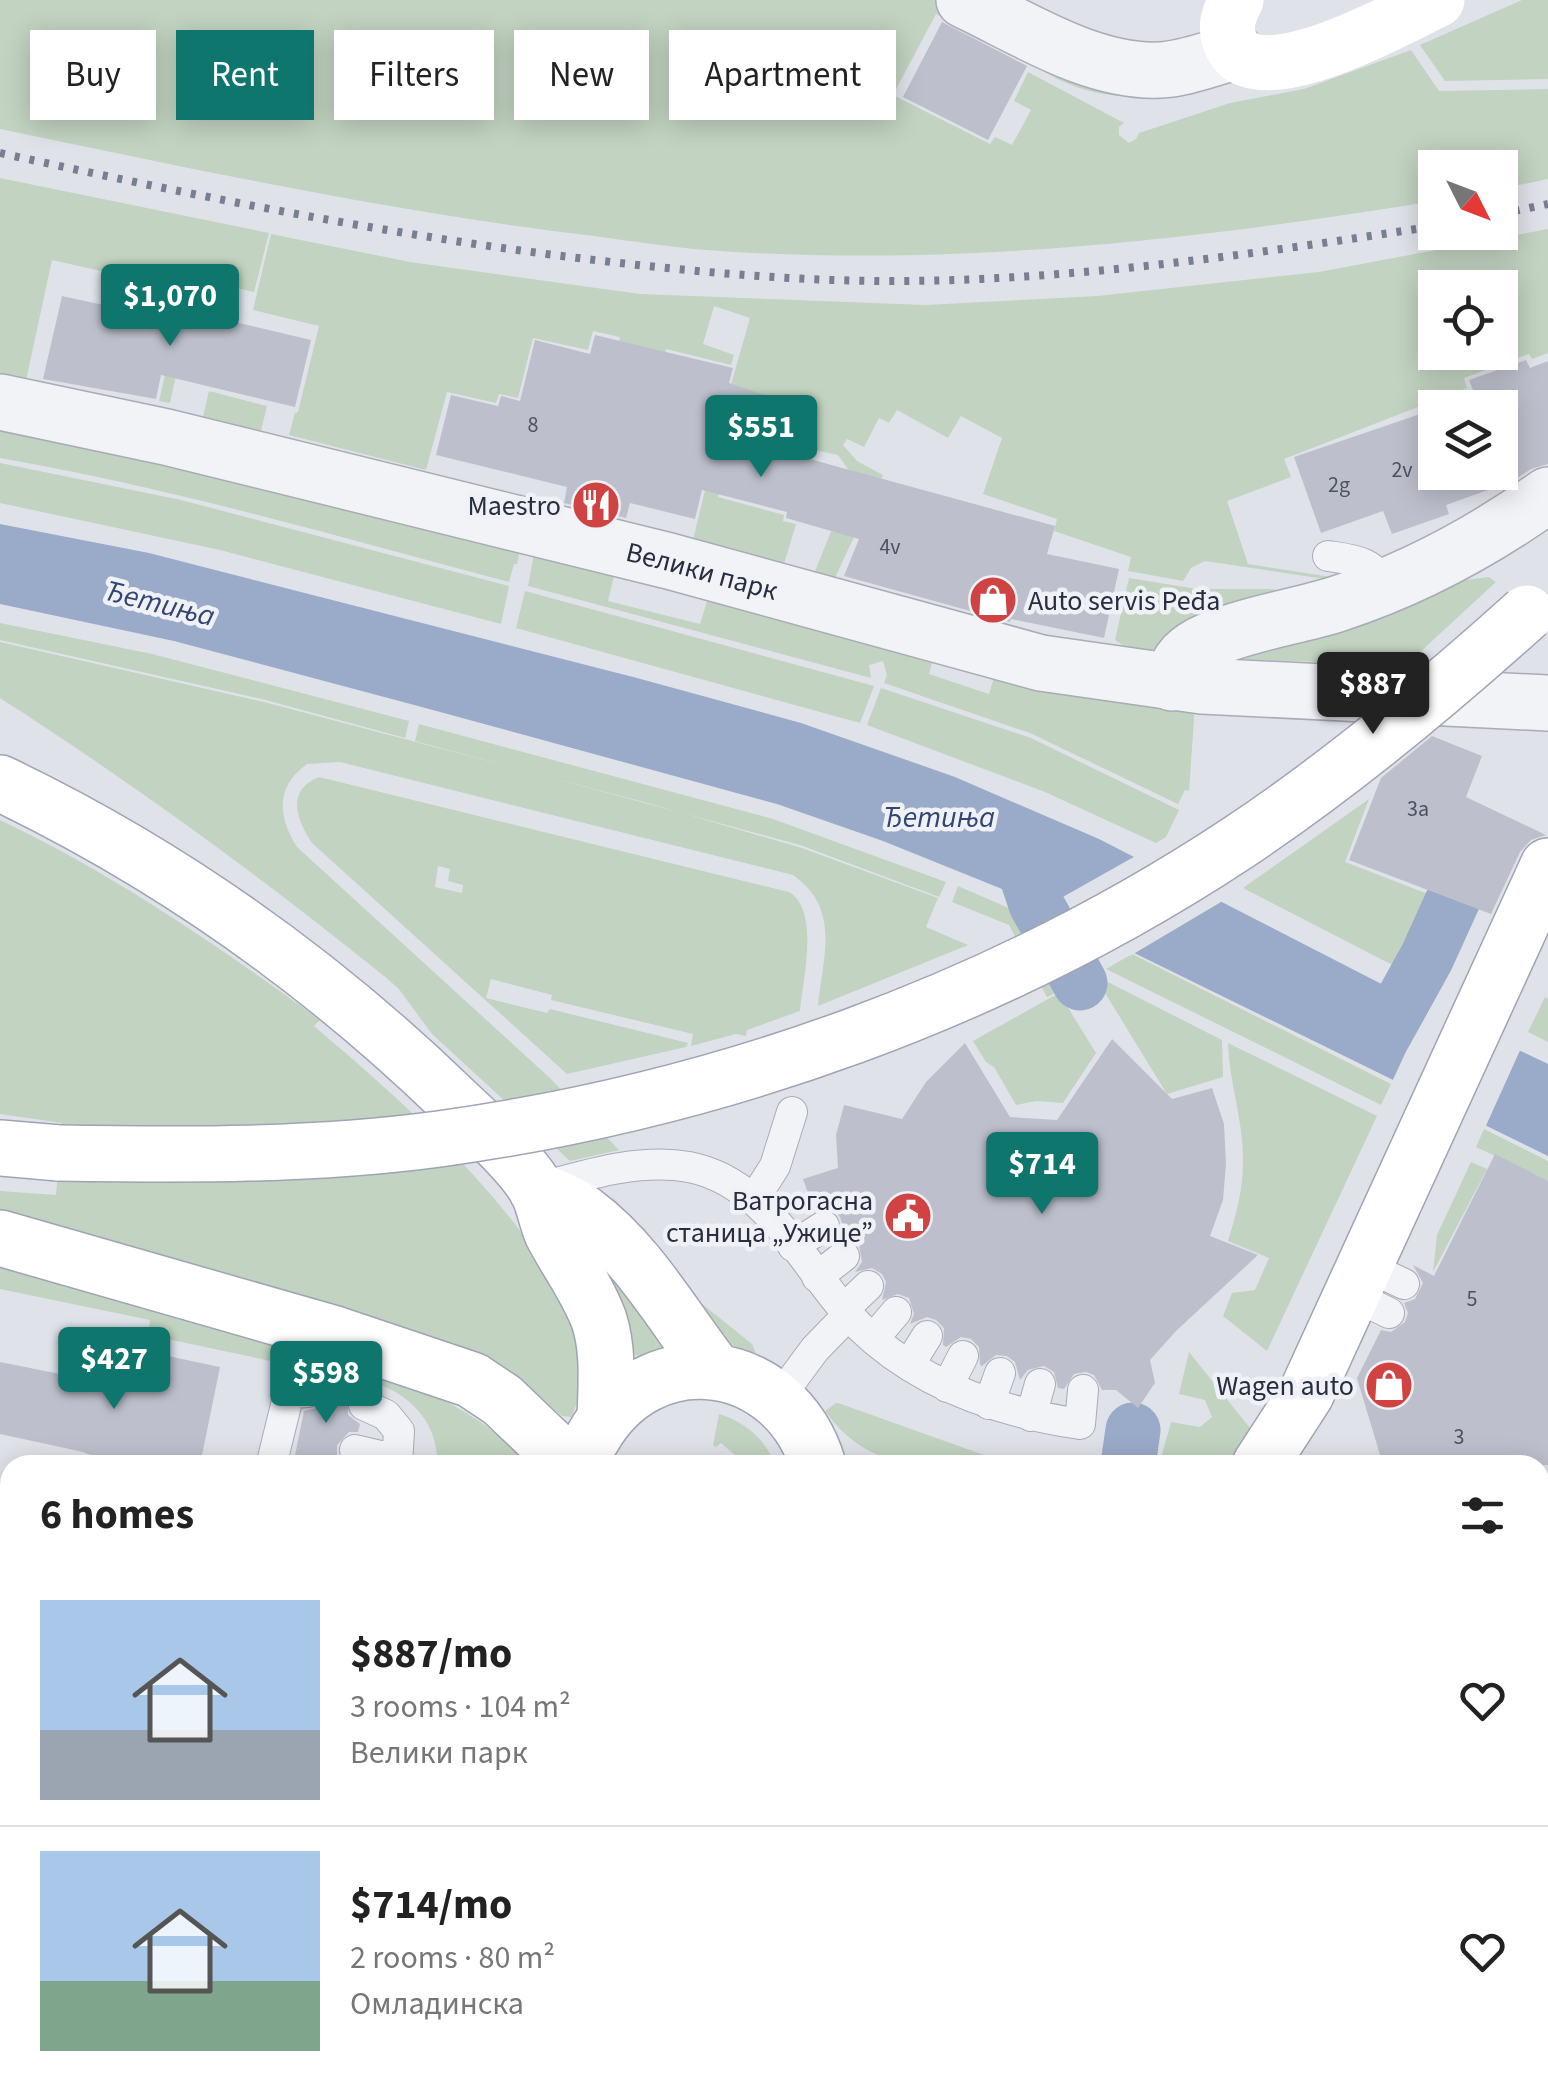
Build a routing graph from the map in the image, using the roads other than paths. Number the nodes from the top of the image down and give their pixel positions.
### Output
1 (964, 0) edge
2 (1438, 0) edge
3 (1236, 26) edge
4 (0, 402) edge
5 (1548, 494) edge
6 (1328, 556) dead end
7 (1386, 587) junction
8 (1538, 602) edge
9 (1172, 683) junction
10 (1548, 703) edge
11 (0, 783) edge
12 (1548, 866) edge
13 (792, 1112) dead end
14 (0, 1148) edge
15 (536, 1189) junction
16 (754, 1199) junction
17 (824, 1226) dead end
18 (0, 1238) edge
19 (794, 1246) junction
20 (844, 1256) dead end
21 (817, 1277) junction
22 (868, 1286) dead end
23 (846, 1312) junction
24 (896, 1312) dead end
25 (928, 1336) dead end
26 (874, 1338) junction
27 (963, 1356) dead end
28 (909, 1365) junction
29 (716, 1372) junction
30 (1000, 1373) dead end
31 (1040, 1384) dead end
32 (947, 1387) junction
33 (1083, 1390) dead end
34 (307, 1392) dead end
35 (1306, 1394) junction
36 (778, 1400) junction
37 (989, 1404) junction
38 (364, 1405) dead end
39 (1031, 1416) junction
40 (594, 1442) edge
41 (283, 1444) dead end
42 (354, 1450) dead end
43 (372, 1455) edge
44 (398, 1455) edge
45 (560, 1455) edge
46 (822, 1455) edge
47 (1266, 1455) edge
48 (1312, 1455) edge

1 - 3 street
2 - 3 main road
4 - 9 street, Велики парк
5 - 7 street
6 - 7 lane
7 - 9 street
8 - 14 main road, bridge
9 - 10 street, Велики парк
11 - 15 main road
12 - 35 main road
13 - 16 lane
15 - 16 lane
15 - 29 main road
15 - 40 main road
16 - 19 lane
17 - 19 lane
18 - 45 main road
19 - 21 lane
20 - 21 lane
21 - 23 lane
22 - 23 lane
23 - 26 lane
23 - 36 lane
24 - 26 lane
25 - 28 lane
26 - 28 lane
27 - 32 lane
28 - 32 lane
29 - 36 main road
29 - 40 main road
30 - 37 lane
31 - 39 lane
32 - 37 lane
33 - 39 lane
34 - 41 lane
35 - 47 main road
35 - 48 main road
36 - 46 main road
37 - 39 lane
38 - 44 lane
42 - 43 lane

